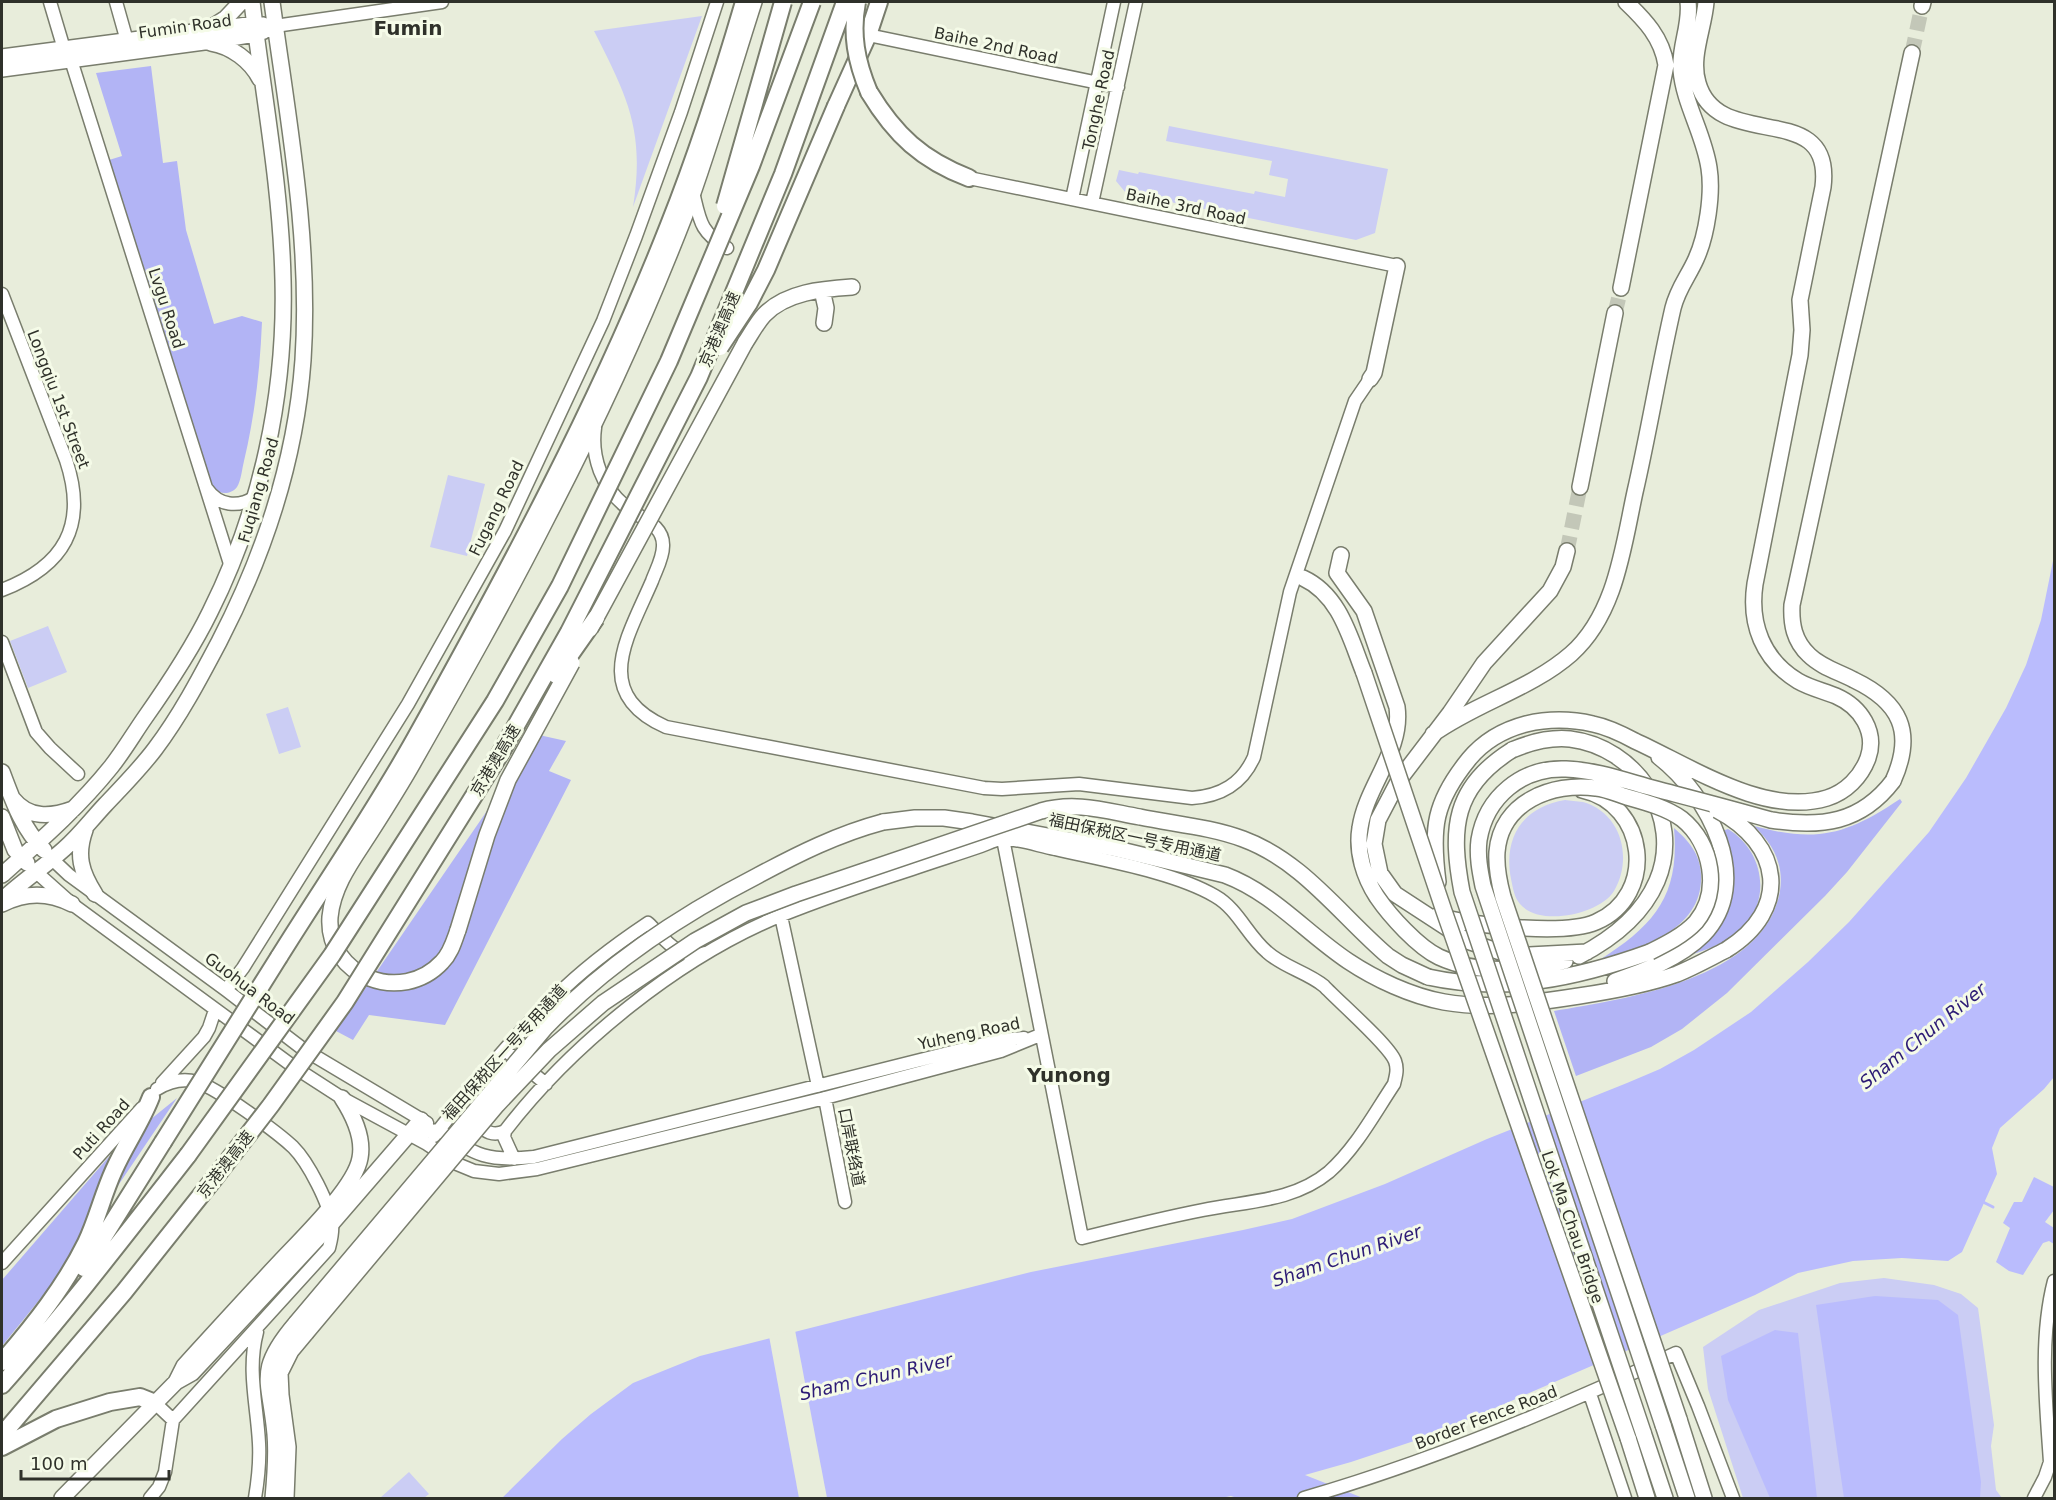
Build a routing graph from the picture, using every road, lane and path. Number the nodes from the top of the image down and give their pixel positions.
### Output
1 (50, 2) edge
2 (116, 2) edge
3 (241, 2) edge
4 (252, 2) edge
5 (272, 2) edge
6 (442, 2) edge
7 (717, 2) edge
8 (744, 2) edge
9 (754, 2) edge
10 (783, 2) edge
11 (812, 2) edge
12 (845, 2) edge
13 (857, 2) edge
14 (879, 2) edge
15 (1114, 2) edge
16 (1136, 2) edge
17 (1626, 2) edge
18 (1688, 2) edge
19 (1706, 2) edge
20 (275, 26) junction
21 (255, 29) junction
22 (868, 35) junction
23 (203, 36) junction
24 (128, 41) junction
25 (1912, 52) tunnel mouth
26 (67, 54) junction
27 (2, 57) edge
28 (2, 69) edge
29 (1097, 83) junction
30 (263, 86) junction
31 (1118, 87) junction
32 (969, 178) joint
33 (693, 192) junction
34 (1072, 199) junction
35 (1092, 203) junction
36 (727, 248) dead end
37 (1397, 266) joint
38 (852, 286) dead end
39 (701, 287) junction
40 (1621, 288) tunnel mouth
41 (822, 290) junction
42 (2, 294) edge
43 (1616, 313) tunnel mouth
44 (825, 323) dead end
45 (699, 377) junction
46 (1370, 379) joint
47 (596, 421) junction
48 (206, 488) junction
49 (1580, 488) tunnel mouth
50 (255, 497) junction
51 (1567, 551) tunnel mouth
52 (1341, 555) dead end
53 (231, 567) junction
54 (1303, 578) dead end
55 (2, 590) edge
56 (596, 618) junction
57 (2, 642) edge
58 (408, 704) junction
59 (426, 716) junction
60 (1583, 722) junction
61 (1433, 734) junction
62 (500, 754) junction
63 (2, 772) edge
64 (78, 774) dead end
65 (1564, 788) junction
66 (9, 793) junction
67 (1692, 799) junction
68 (73, 809) junction
69 (2, 817) edge
70 (87, 826) junction
71 (1002, 839) junction
72 (37, 843) junction
73 (21, 857) junction
74 (52, 858) junction
75 (35, 871) junction
76 (2, 875) edge
77 (95, 894) junction
78 (2, 902) edge
79 (1407, 903) junction
80 (72, 904) junction
81 (1444, 911) junction
82 (781, 916) junction
83 (709, 952) junction
84 (1587, 952) junction
85 (1513, 983) junction
86 (226, 990) junction
87 (1547, 1004) junction
88 (215, 1010) junction
89 (1040, 1035) junction
90 (505, 1050) junction
91 (546, 1084) junction
92 (818, 1086) junction
93 (154, 1093) junction
94 (342, 1098) junction
95 (825, 1098) junction
96 (455, 1109) junction
97 (421, 1120) junction
98 (439, 1130) junction
99 (505, 1131) junction
100 (409, 1134) junction
101 (428, 1144) junction
102 (514, 1159) junction
103 (845, 1202) dead end
104 (330, 1216) junction
105 (2, 1263) edge
106 (2055, 1281) edge
107 (258, 1328) junction
108 (301, 1328) junction
109 (38, 1344) junction
110 (2, 1362) edge
111 (2050, 1375) edge
112 (2, 1385) edge
113 (1590, 1394) junction
114 (155, 1403) junction
115 (173, 1420) junction
116 (2, 1435) edge
117 (2055, 1445) edge
118 (2, 1447) edge
119 (2050, 1462) junction
120 (62, 1498) edge
121 (150, 1498) edge
122 (255, 1498) edge
123 (273, 1498) edge
124 (286, 1498) edge
125 (1304, 1498) edge
126 (1625, 1498) edge
127 (1647, 1498) edge
128 (1665, 1498) edge
129 (1687, 1498) edge
130 (1704, 1498) edge
131 (1733, 1498) edge
132 (2034, 1498) edge

1 - 26 street, Lvgu Road
2 - 24 street
3 - 23 main road
4 - 21 main road, Fuqiang Road
5 - 20 main road, Fuqiang Road
6 - 20 street
7 - 58 street, Fugang Road
8 - 59 highway
9 - 33 main road
10 - 39 highway, bridge
11 - 39 highway, 京港澳高速, bridge
12 - 45 highway, 京港澳高速, bridge
13 - 32 highway, bridge
14 - 22 highway
15 - 29 street, Tonghe Road
16 - 31 street, Tonghe Road
17 - 40 main road
18 - 61 main road
19 - 60 main road
20 - 21 main road, Fumin Road
20 - 70 main road, Fuqiang Road
21 - 23 main road, Fumin Road
21 - 30 main road, Fuqiang Road
22 - 29 street, Baihe 2nd Road
22 - 45 highway, bridge
23 - 24 main road, Fumin Road
23 - 26 main road, Fumin Road
23 - 30 main road
24 - 26 main road, Fumin Road
25 - 67 main road, bridge
26 - 27 main road, Fumin Road
26 - 28 main road, Fumin Road
26 - 48 street, Lvgu Road
29 - 31 street, Baihe 2nd Road
29 - 34 street, Tonghe Road
30 - 50 main road, Fuqiang Road
31 - 35 street, Tonghe Road
32 - 34 street, Baihe 3rd Road
33 - 36 street
33 - 47 main road
34 - 35 street, Baihe 3rd Road
35 - 37 street, Baihe 3rd Road
37 - 46 main road
38 - 41 main road
39 - 109 highway, 京港澳高速, bridge
41 - 44 main road
41 - 56 main road, bridge
42 - 55 street, Longqiu 1st Street
43 - 49 main road
45 - 62 highway, 京港澳高速, bridge
46 - 47 street
47 - 56 main road, bridge
48 - 50 street
48 - 53 street, Lvgu Road
50 - 53 main road, Fuqiang Road
51 - 61 main road
52 - 84 main road
53 - 68 main road, Fuqiang Road
54 - 81 main road, bridge
56 - 62 highway, bridge
57 - 64 street
58 - 59 street
58 - 86 street, Fugang Road
59 - 109 highway, bridge
60 - 81 main road, bridge
60 - 87 main road
61 - 79 main road
62 - 116 highway, 京港澳高速, bridge
63 - 66 main road
65 - 79 main road, bridge
65 - 85 main road, bridge
65 - 87 main road, bridge
66 - 68 main road
66 - 72 main road
67 - 87 main road, 福田保税区一号专用通道, bridge
67 - 129 main road, Lok Ma Chau Bridge, bridge
68 - 72 main road, Fuqiang Road
69 - 73 main road
70 - 74 main road, Fuqiang Road
70 - 77 main road
71 - 82 street
71 - 89 street
71 - 89 street
72 - 73 main road, Fuqiang Road
72 - 74 main road
73 - 75 main road
73 - 76 main road, Fuqiang Road
74 - 75 main road, Fuqiang Road
74 - 77 street, Guohua Road
75 - 78 main road, Fuqiang Road
75 - 80 street
77 - 80 street
77 - 86 street, Guohua Road
78 - 80 main road
79 - 84 main road
80 - 88 street
81 - 127 main road, Lok Ma Chau Bridge, bridge
82 - 83 street
82 - 92 street
83 - 90 street
83 - 91 street
84 - 85 main road
84 - 128 main road, Lok Ma Chau Bridge, bridge
85 - 108 main road, 福田保税区一号专用通道, bridge
86 - 97 street, Guohua Road
87 - 108 main road, 福田保税区一号专用通道, bridge
87 - 130 main road, bridge
88 - 93 street, Puti Road
88 - 94 street
89 - 92 street, Yuheng Road
89 - 95 street, Yuheng Road
90 - 91 street
90 - 96 street
91 - 99 street
92 - 102 street, Yuheng Road
93 - 104 street
93 - 105 street, Puti Road
93 - 110 highway
94 - 100 street
94 - 104 main road
95 - 101 street, Yuheng Road
95 - 103 street, 口岸联络道
96 - 98 street
96 - 99 street
97 - 98 street, Guohua Road
97 - 100 main road
98 - 100 street
98 - 101 street
98 - 102 street, Yuheng Road
99 - 102 street
100 - 101 street, Yuheng Road
100 - 104 main road
104 - 107 street
104 - 114 main road
106 - 111 street
107 - 115 street
107 - 122 street
108 - 123 main road
108 - 124 main road
109 - 112 highway, 京港澳高速
111 - 119 street
113 - 125 street, Border Fence Road
113 - 126 street
113 - 131 street, Border Fence Road
114 - 115 street
114 - 118 highway
114 - 120 main road
115 - 121 street
117 - 119 street
119 - 132 street

